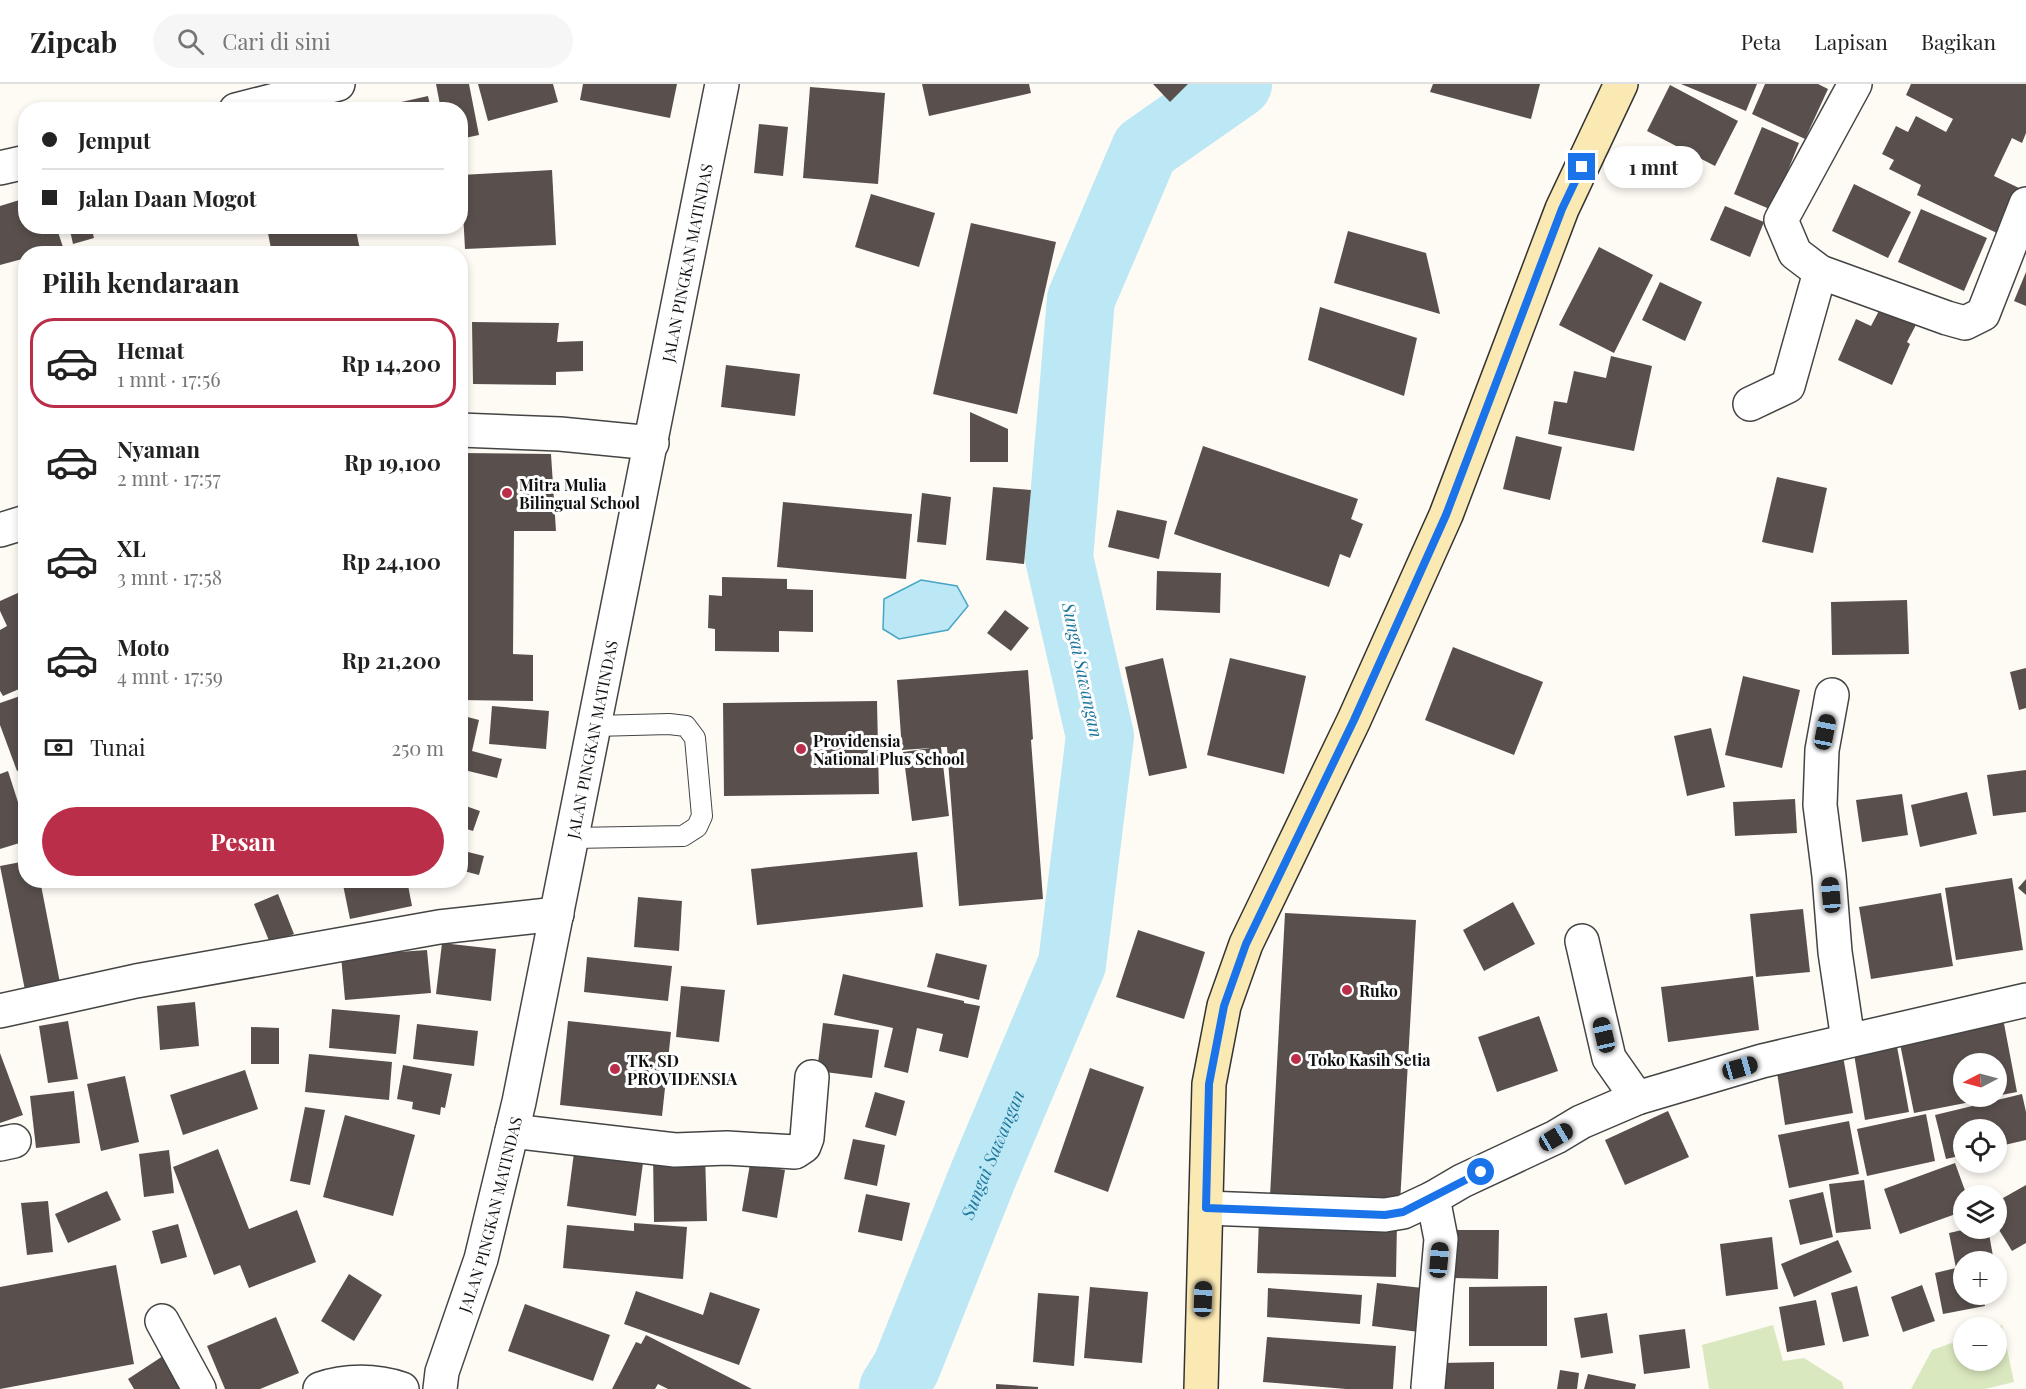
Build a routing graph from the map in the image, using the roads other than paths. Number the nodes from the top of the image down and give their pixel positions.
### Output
1 (338, 84) edge
2 (722, 84) edge
3 (1621, 84) edge
4 (1855, 84) edge
5 (267, 102) edge
6 (18, 164) edge
7 (0, 168) edge
8 (2026, 204) edge
9 (1820, 272) junction
10 (1750, 405) dead end
11 (468, 430) edge
12 (652, 442) junction
13 (18, 524) edge
14 (0, 530) edge
15 (1832, 695) dead end
16 (595, 726) junction
17 (573, 838) junction
18 (558, 914) junction
19 (1582, 941) dead end
20 (2026, 1000) edge
21 (0, 1011) edge
22 (1848, 1040) junction
23 (812, 1077) dead end
24 (1637, 1098) junction
25 (512, 1131) junction
26 (1433, 1198) junction
27 (1206, 1208) junction
28 (162, 1321) dead end
29 (1428, 1387) dead end
30 (199, 1389) edge
31 (320, 1389) edge
32 (402, 1389) edge
33 (440, 1389) edge
34 (1201, 1389) edge

1 - 5 street
2 - 12 street, JALAN PINGKAN MATINDAS
3 - 27 main road
4 - 9 street
6 - 7 street
8 - 9 street
9 - 10 street
11 - 12 street
12 - 16 street, JALAN PINGKAN MATINDAS
13 - 14 street
15 - 22 street
16 - 17 street, JALAN PINGKAN MATINDAS
16 - 17 lane
17 - 18 street, JALAN PINGKAN MATINDAS
18 - 21 street
18 - 25 street, JALAN PINGKAN MATINDAS
19 - 24 street
20 - 22 street
22 - 24 street
23 - 25 street
24 - 26 street
25 - 33 street, JALAN PINGKAN MATINDAS
26 - 27 street
26 - 29 street
27 - 34 main road
28 - 30 street
31 - 32 street

